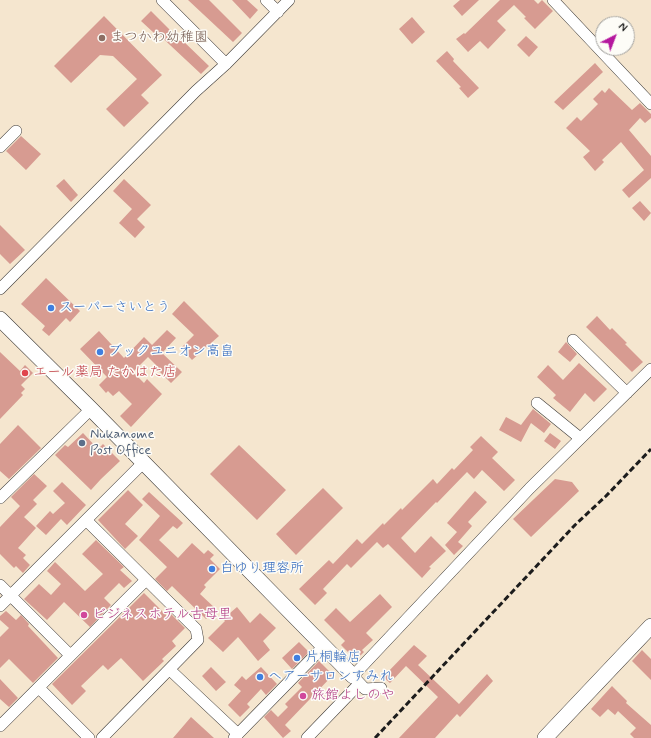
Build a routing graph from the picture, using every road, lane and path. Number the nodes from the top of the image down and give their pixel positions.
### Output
1 (162, 0) edge
2 (266, 0) edge
3 (289, 0) edge
4 (553, 0) edge
5 (278, 12) junction
6 (226, 64) junction
7 (651, 104) edge
8 (16, 131) dead end
9 (0, 147) edge
10 (0, 289) edge
11 (0, 319) edge
12 (573, 340) dead end
13 (651, 369) edge
14 (627, 394) junction
15 (537, 403) dead end
16 (91, 409) junction
17 (580, 438) junction
18 (143, 463) junction
19 (0, 498) edge
20 (86, 520) junction
21 (146, 580) junction
22 (0, 585) edge
23 (11, 595) junction
24 (0, 606) edge
25 (651, 626) edge
26 (324, 647) junction
27 (70, 655) junction
28 (170, 670) junction
29 (356, 680) junction
30 (38, 688) junction
31 (381, 688) dead end
32 (0, 726) edge
33 (236, 736) edge
34 (90, 738) edge
35 (102, 738) edge
36 (307, 738) edge
37 (545, 738) edge

1 - 6 street
2 - 5 street
3 - 5 street
4 - 7 street
5 - 6 street
6 - 10 street
8 - 9 street
11 - 16 street
12 - 14 street
13 - 14 street
14 - 17 street
15 - 17 street
16 - 18 street
16 - 19 street
17 - 29 street
18 - 20 street
18 - 26 street
20 - 21 street
20 - 23 street
21 - 27 street
21 - 28 street
22 - 23 street
23 - 24 street
23 - 27 street
25 - 37 street
26 - 29 street
26 - 33 street
27 - 30 street
28 - 33 street
28 - 35 street
29 - 31 street
29 - 36 street
30 - 32 street
30 - 34 street

